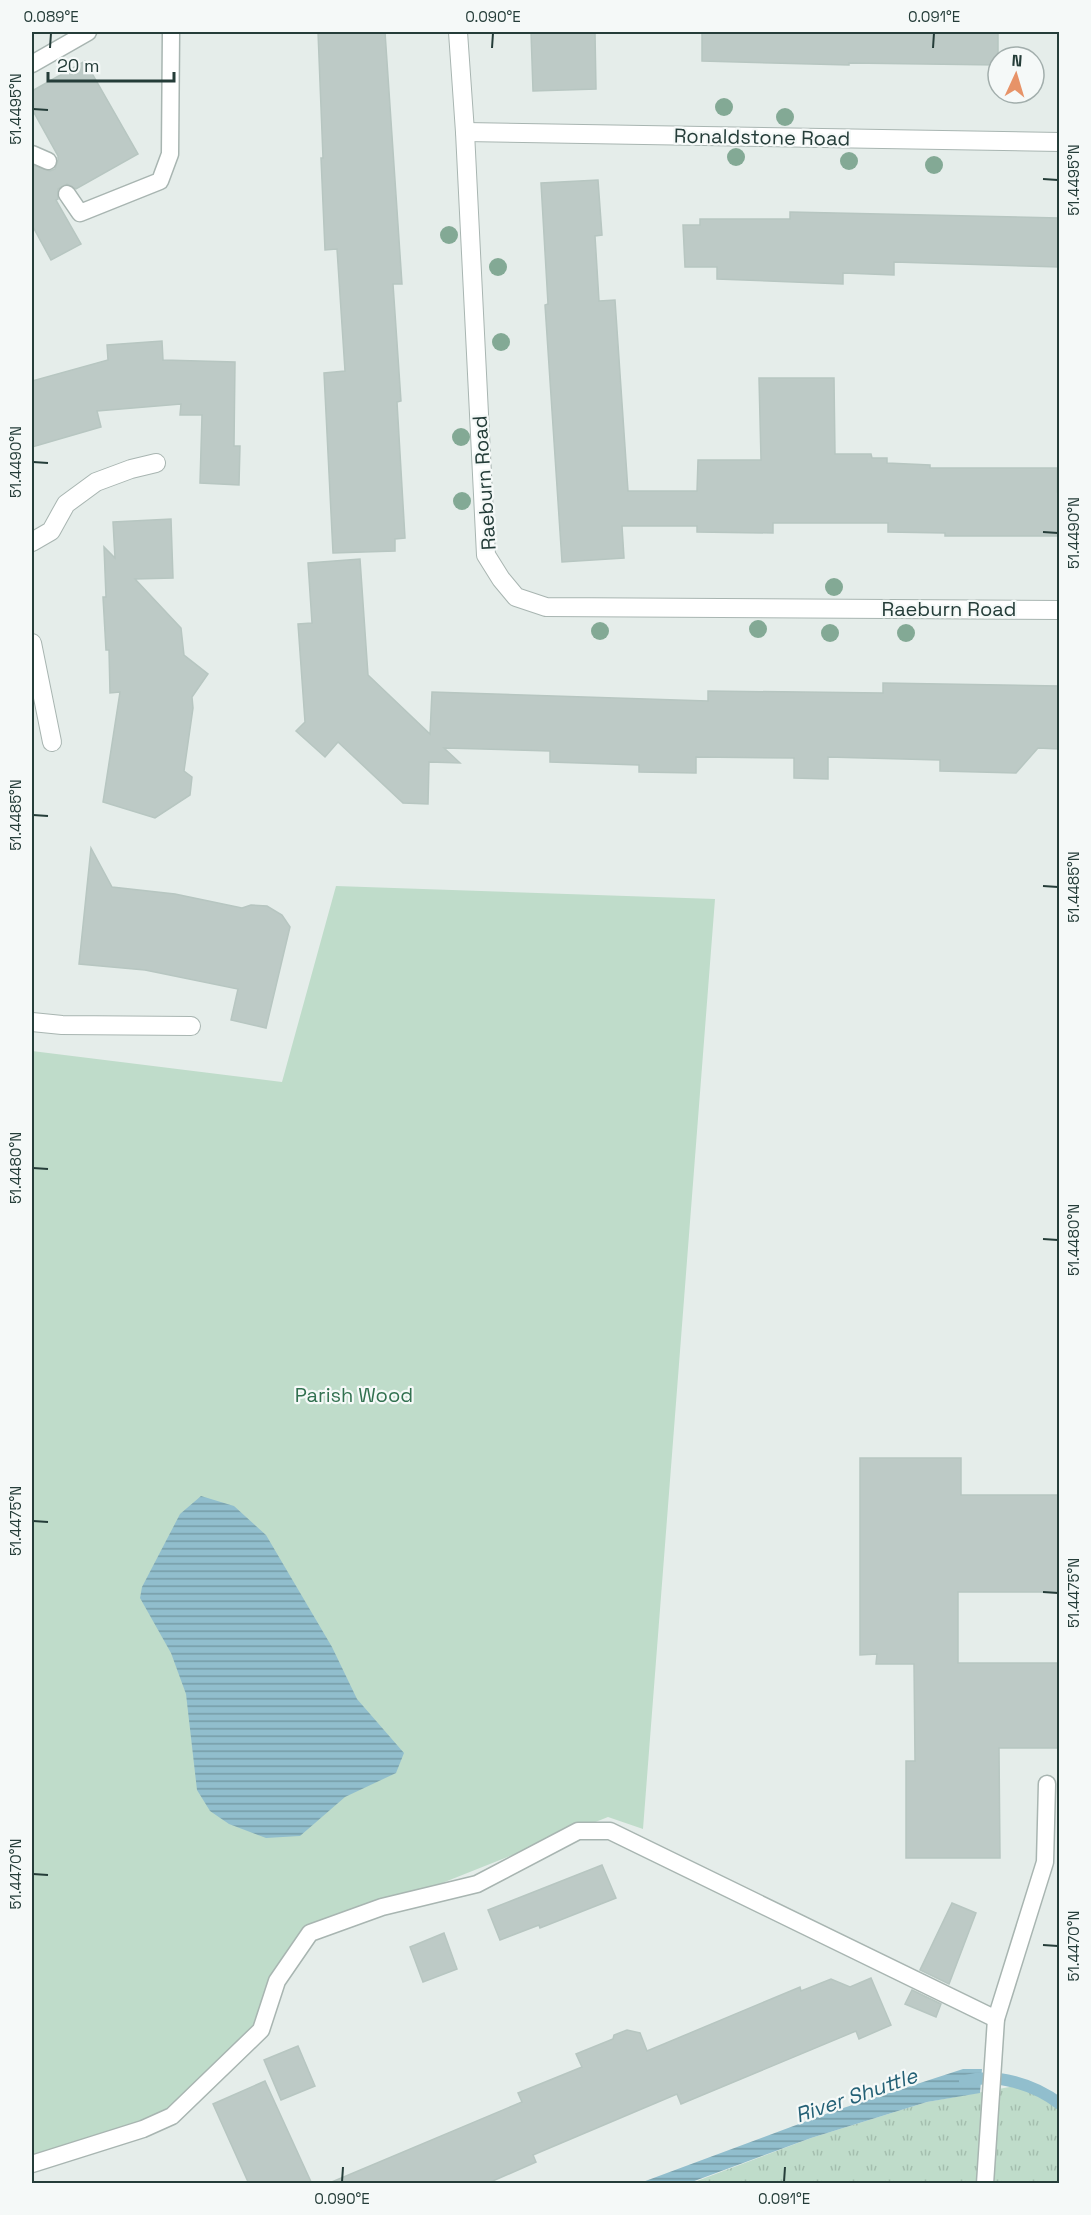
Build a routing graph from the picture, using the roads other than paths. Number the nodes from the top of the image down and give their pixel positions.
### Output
1 (88, 32) edge
2 (171, 32) edge
3 (458, 32) edge
4 (32, 64) edge
5 (465, 132) junction
6 (1059, 142) edge
7 (32, 154) edge
8 (48, 161) dead end
9 (68, 194) dead end
10 (156, 463) dead end
11 (32, 542) edge
12 (1059, 610) edge
13 (33, 646) edge
14 (52, 742) dead end
15 (32, 1022) edge
16 (191, 1026) dead end
17 (1047, 1784) dead end
18 (996, 2019) junction
19 (32, 2164) edge
20 (985, 2184) edge

1 - 4 lane
2 - 9 lane
3 - 5 street, Raeburn Road
5 - 6 street, Ronaldstone Road
5 - 12 street, Raeburn Road
7 - 8 lane
10 - 11 street
13 - 14 street
15 - 16 street
17 - 18 lane
18 - 19 lane
18 - 20 lane

